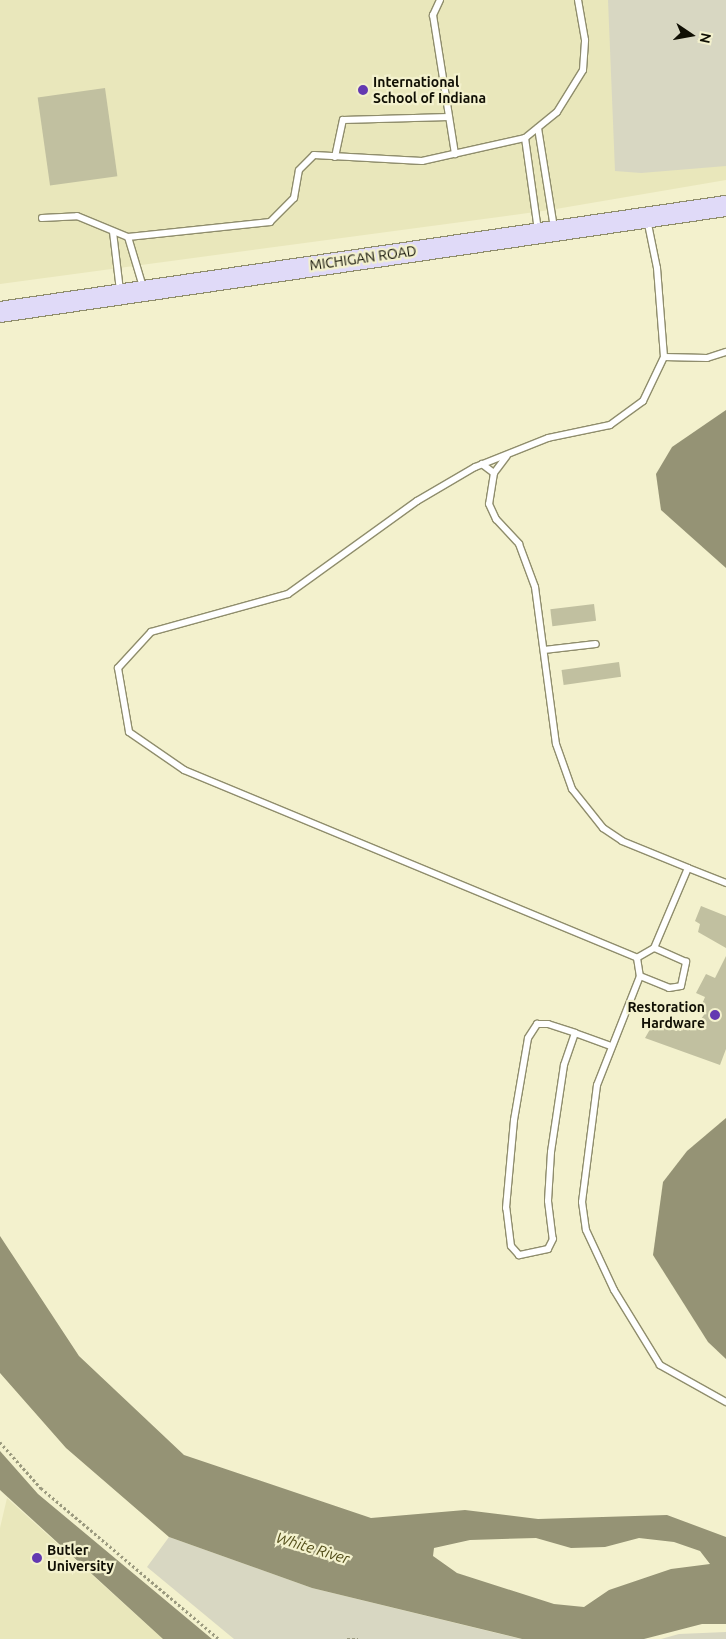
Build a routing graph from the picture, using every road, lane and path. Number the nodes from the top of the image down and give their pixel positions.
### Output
1 (440, 0) edge
2 (578, 0) edge
3 (449, 117) junction
4 (538, 128) junction
5 (524, 138) junction
6 (455, 154) junction
7 (336, 157) junction
8 (726, 206) edge
9 (42, 218) dead end
10 (647, 218) junction
11 (113, 232) junction
12 (546, 233) junction
13 (128, 237) junction
14 (143, 288) junction
15 (120, 292) junction
16 (0, 312) edge
17 (726, 352) edge
18 (664, 357) junction
19 (511, 453) junction
20 (482, 464) junction
21 (494, 473) junction
22 (596, 644) dead end
23 (544, 650) junction
24 (688, 868) junction
25 (726, 882) edge
26 (654, 948) junction
27 (637, 958) junction
28 (640, 976) junction
29 (576, 1033) junction
30 (610, 1046) junction
31 (726, 1402) edge
32 (0, 1442) edge
33 (219, 1639) edge
34 (346, 1639) edge
35 (358, 1639) edge

1 - 3 lane
2 - 4 lane
3 - 6 lane
3 - 7 lane
4 - 5 lane
4 - 12 lane
5 - 6 lane
5 - 12 lane
6 - 7 lane
7 - 13 lane
8 - 10 main road, MICHIGAN ROAD
9 - 11 lane
10 - 12 main road, MICHIGAN ROAD
10 - 18 lane
11 - 13 lane
11 - 15 lane
12 - 14 main road, MICHIGAN ROAD
13 - 14 lane
14 - 15 main road, MICHIGAN ROAD
15 - 16 main road, MICHIGAN ROAD
17 - 18 lane
18 - 19 lane
19 - 20 lane
19 - 21 lane
20 - 21 lane
20 - 27 lane
21 - 23 lane
22 - 23 lane
23 - 24 lane
24 - 25 lane
24 - 26 lane
26 - 27 lane
26 - 28 lane
27 - 28 lane
28 - 30 lane
29 - 29 lane
29 - 30 lane
30 - 31 lane
32 - 33 path
34 - 35 path

